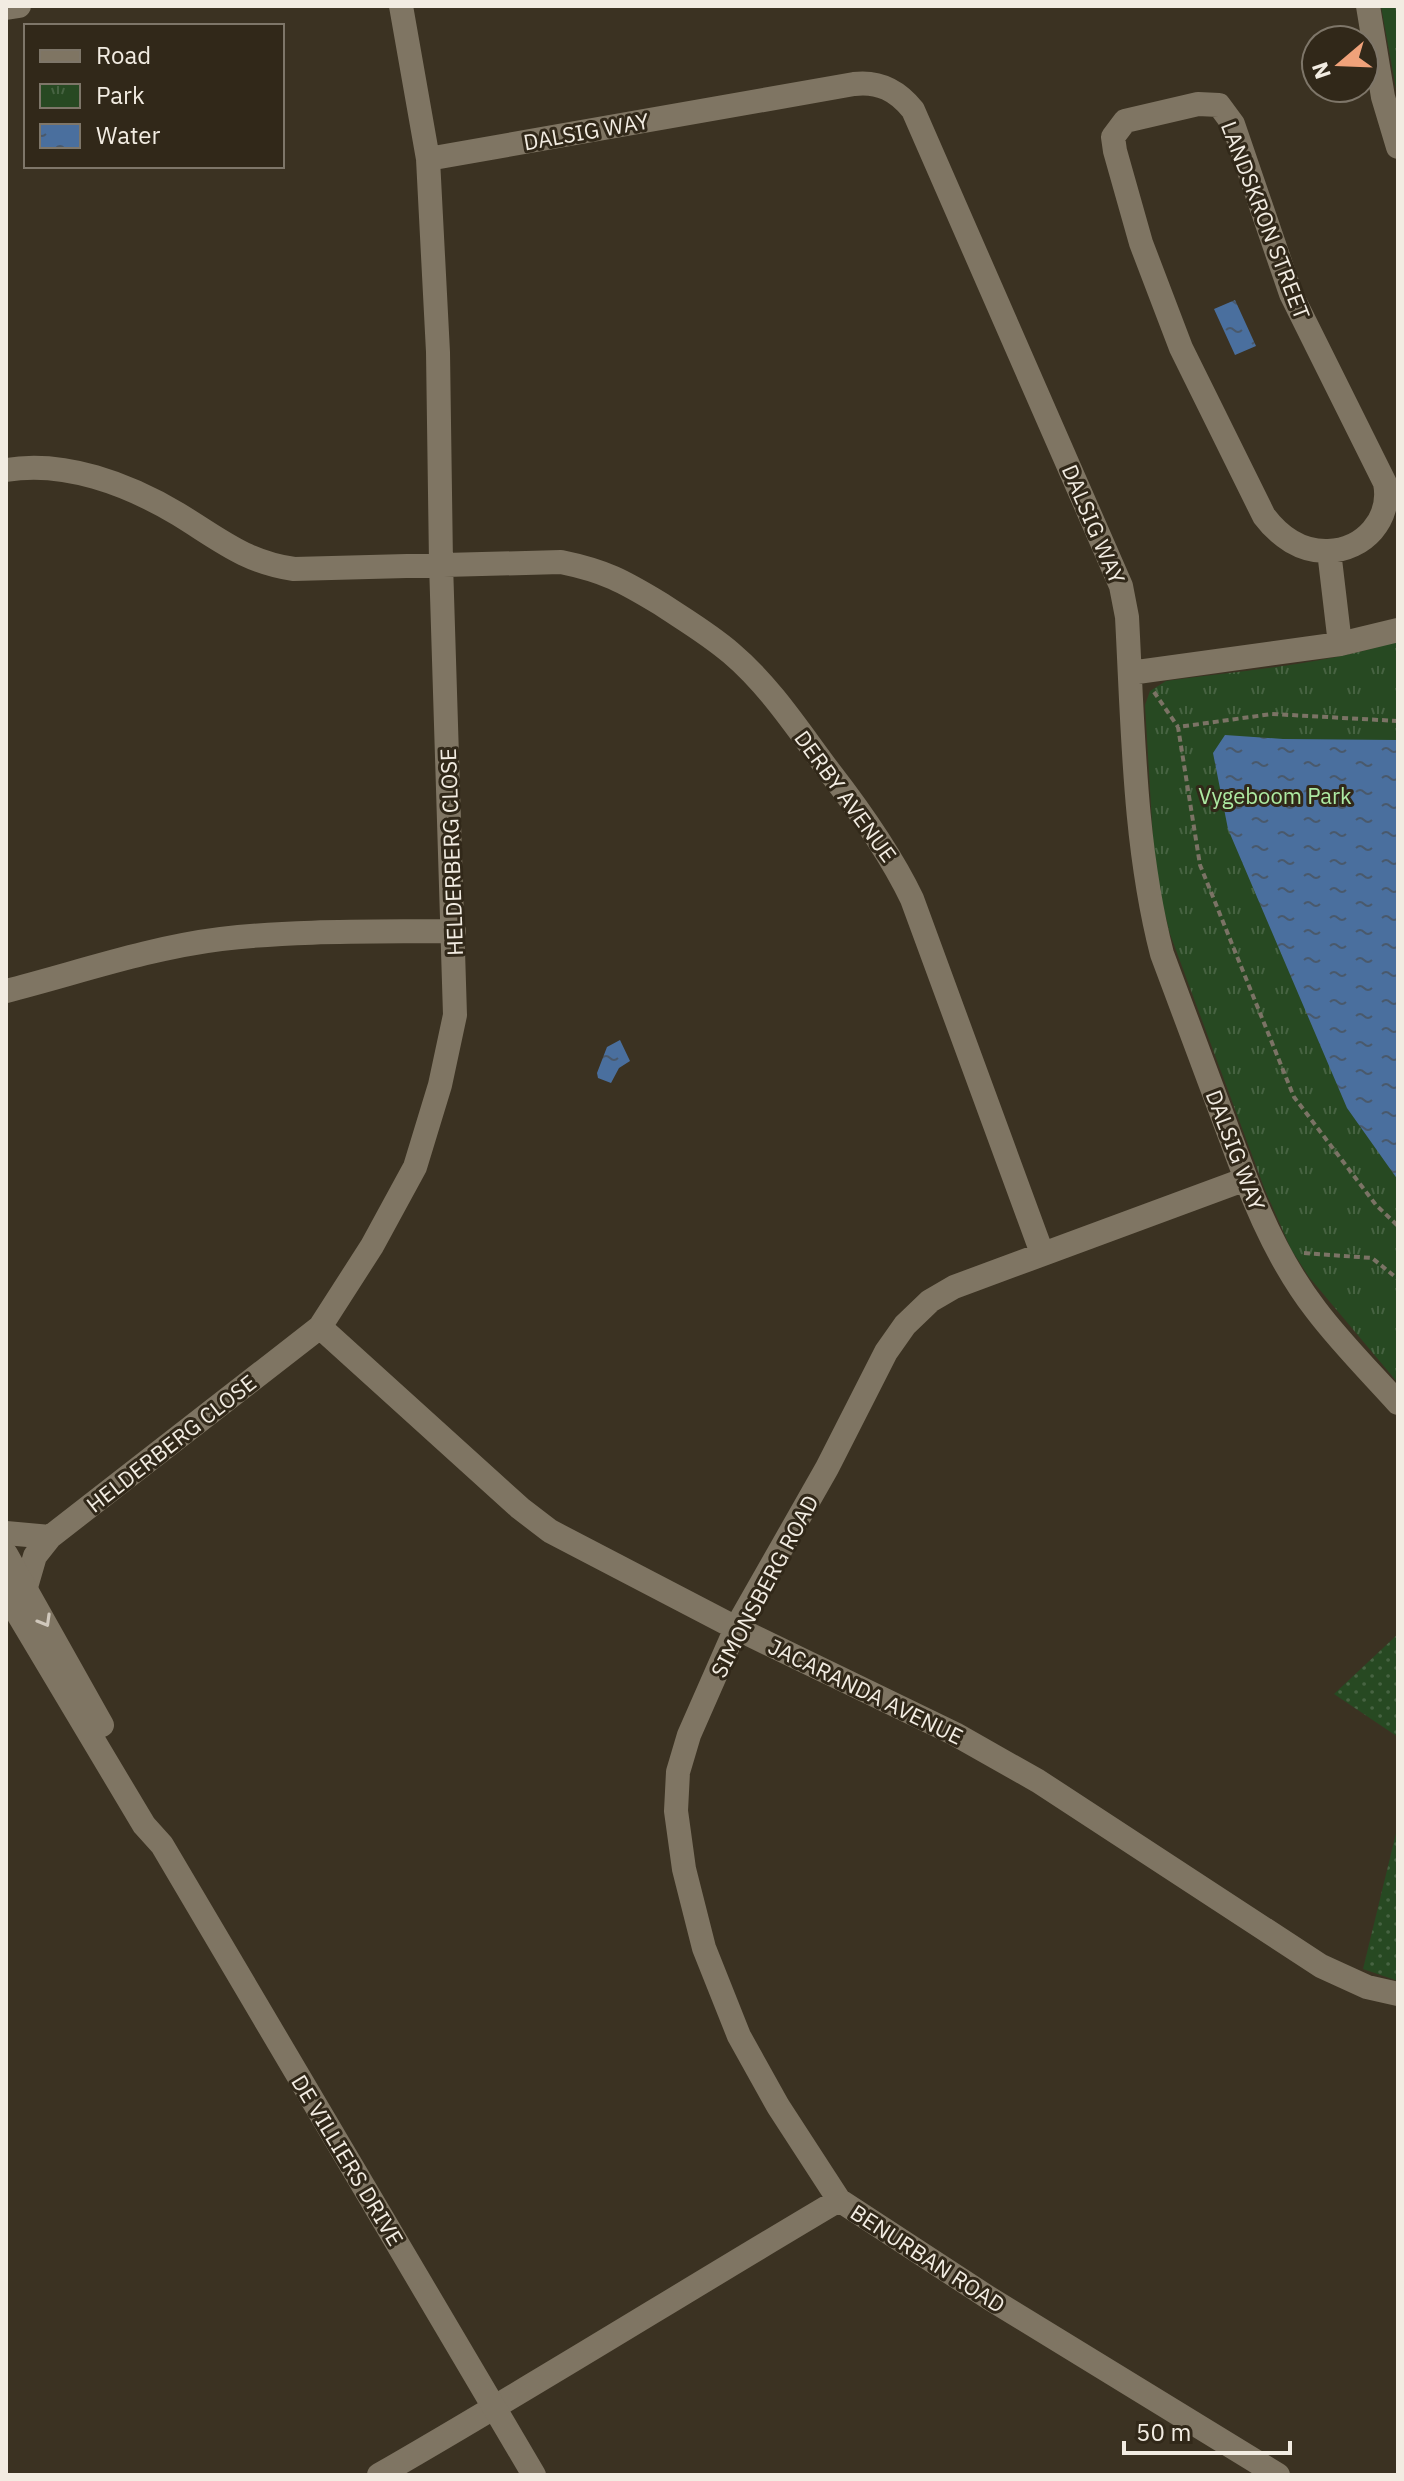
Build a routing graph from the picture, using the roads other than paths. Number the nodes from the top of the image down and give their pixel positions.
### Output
1 (17, 6) edge
2 (401, 6) edge
3 (1368, 6) edge
4 (6, 8) edge
5 (1398, 147) edge
6 (428, 159) junction
7 (6, 470) edge
8 (1329, 551) junction
9 (441, 563) junction
10 (1398, 630) edge
11 (1340, 644) junction
12 (1135, 672) junction
13 (454, 931) junction
14 (6, 991) edge
15 (1246, 1179) junction
16 (1042, 1253) junction
17 (320, 1327) junction
18 (1398, 1403) edge
19 (6, 1533) edge
20 (50, 1537) junction
21 (6, 1554) edge
22 (16, 1591) edge
23 (736, 1628) junction
24 (1398, 1994) edge
25 (839, 2200) junction
26 (495, 2408) junction
27 (379, 2475) edge
28 (534, 2475) edge
29 (1278, 2475) edge

1 - 4 street
2 - 6 street, HELDERBERG CLOSE
3 - 5 street
6 - 9 street, HELDERBERG CLOSE
6 - 12 street, DALSIG WAY
7 - 9 street, DERBY AVENUE
8 - 8 street, LANDSKRON STREET
8 - 11 street
9 - 13 street, HELDERBERG CLOSE
9 - 16 street, DERBY AVENUE
10 - 11 street
11 - 12 street
12 - 15 street, DALSIG WAY
13 - 14 street
13 - 17 street, HELDERBERG CLOSE
15 - 16 street, SIMONSBERG ROAD
15 - 18 street, DALSIG WAY
16 - 23 street, SIMONSBERG ROAD
17 - 20 street, HELDERBERG CLOSE
17 - 23 street, JACARANDA AVENUE
19 - 20 street
20 - 22 street, HELDERBERG CLOSE
21 - 22 street, DE VILLIERS DRIVE
22 - 26 street, DE VILLIERS DRIVE
23 - 24 street, JACARANDA AVENUE
23 - 25 street, SIMONSBERG ROAD
25 - 26 street, BENURBAN ROAD
25 - 29 street, BENURBAN ROAD
26 - 27 street, BENURBAN ROAD
26 - 28 street, DE VILLIERS DRIVE

